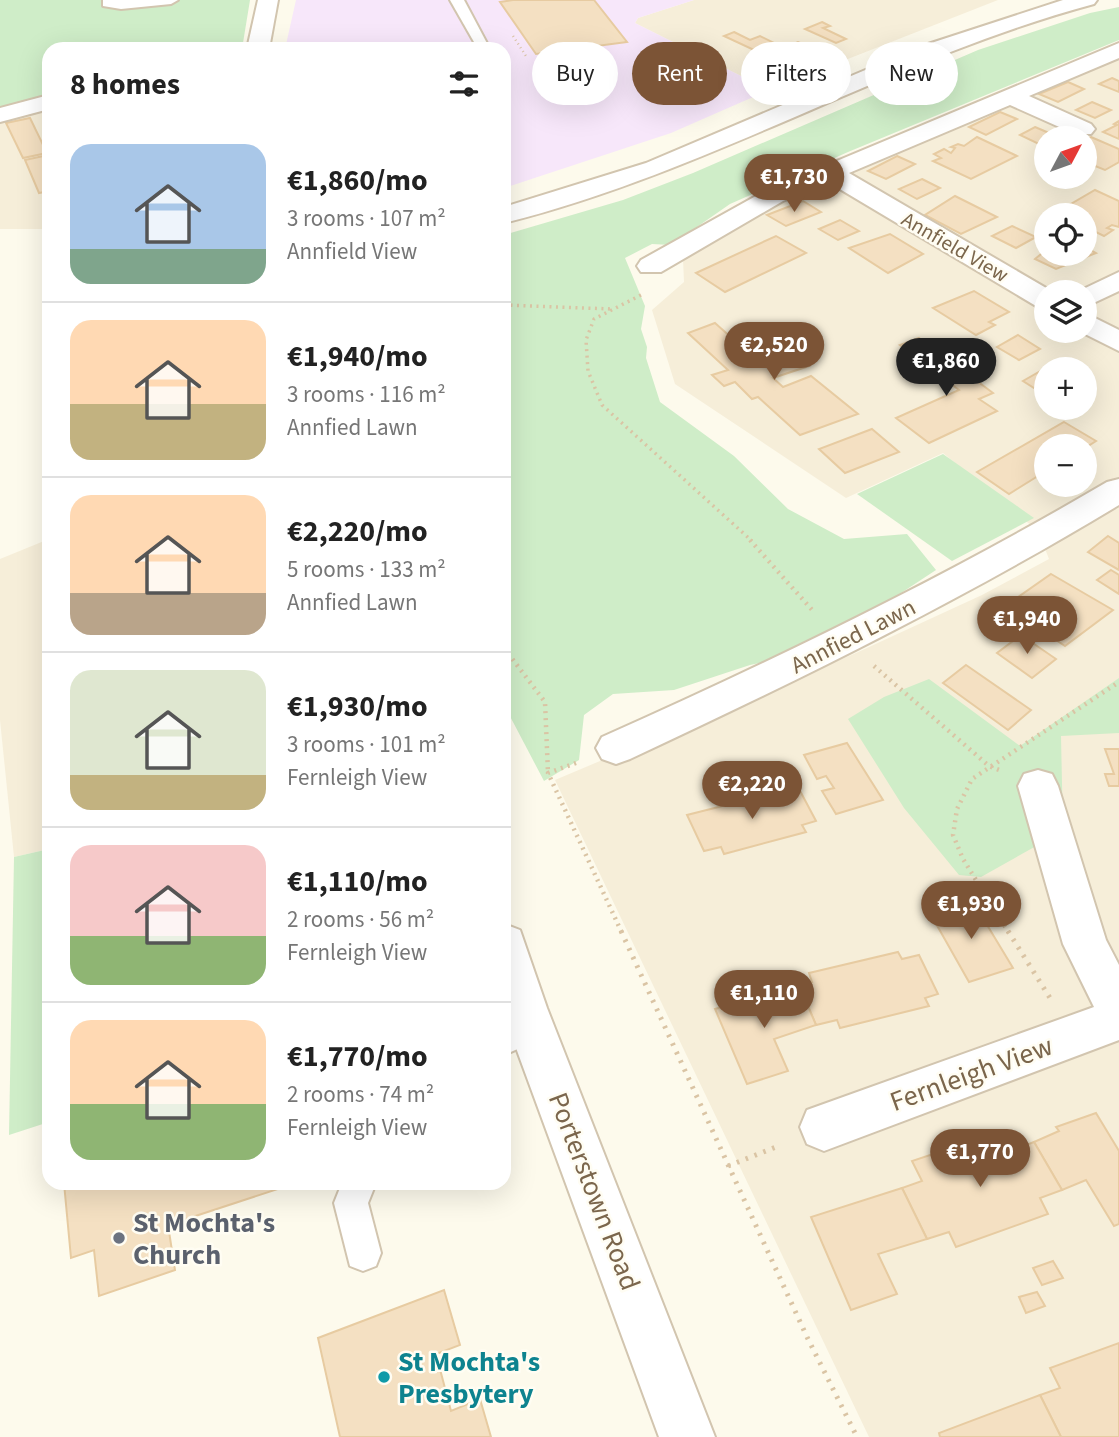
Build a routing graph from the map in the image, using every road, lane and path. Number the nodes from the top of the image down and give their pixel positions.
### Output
1 (171, 0) edge
2 (268, 0) edge
3 (457, 0) edge
4 (1087, 0) edge
5 (108, 3) dead end
6 (259, 42) edge
7 (481, 42) edge
8 (1119, 50) edge
9 (1010, 96) junction
10 (42, 104) edge
11 (0, 115) edge
12 (1074, 126) edge
13 (829, 172) junction
14 (511, 213) edge
15 (651, 266) joint
16 (1119, 281) edge
17 (1034, 293) edge
18 (1097, 293) edge
19 (511, 305) edge
20 (613, 309) junction
21 (1097, 329) edge
22 (1119, 342) edge
23 (1119, 490) edge
24 (846, 641) junction
25 (511, 657) edge
26 (616, 748) joint
27 (548, 773) junction
28 (1038, 786) joint
29 (511, 979) edge
30 (1119, 1010) edge
31 (1119, 1019) edge
32 (520, 1025) edge
33 (824, 1127) joint
34 (729, 1166) junction
35 (356, 1190) edge
36 (363, 1253) dead end
37 (687, 1437) edge
38 (857, 1437) edge

1 - 5 lane
2 - 6 street
3 - 7 lane
4 - 14 street
8 - 9 street
9 - 12 street
9 - 13 street
10 - 11 street
13 - 15 street
13 - 17 street, Annfield View
15 - 20 path
16 - 18 street
19 - 20 path
20 - 24 path
21 - 22 street
23 - 24 street, Annfied Lawn
24 - 26 street, Annfied Lawn
24 - 28 path
25 - 27 path
26 - 27 path
27 - 34 path
28 - 30 street
29 - 32 street, Porterstown Road
31 - 33 street, Fernleigh View
32 - 37 street, Porterstown Road
33 - 34 path
34 - 38 path
35 - 36 lane

